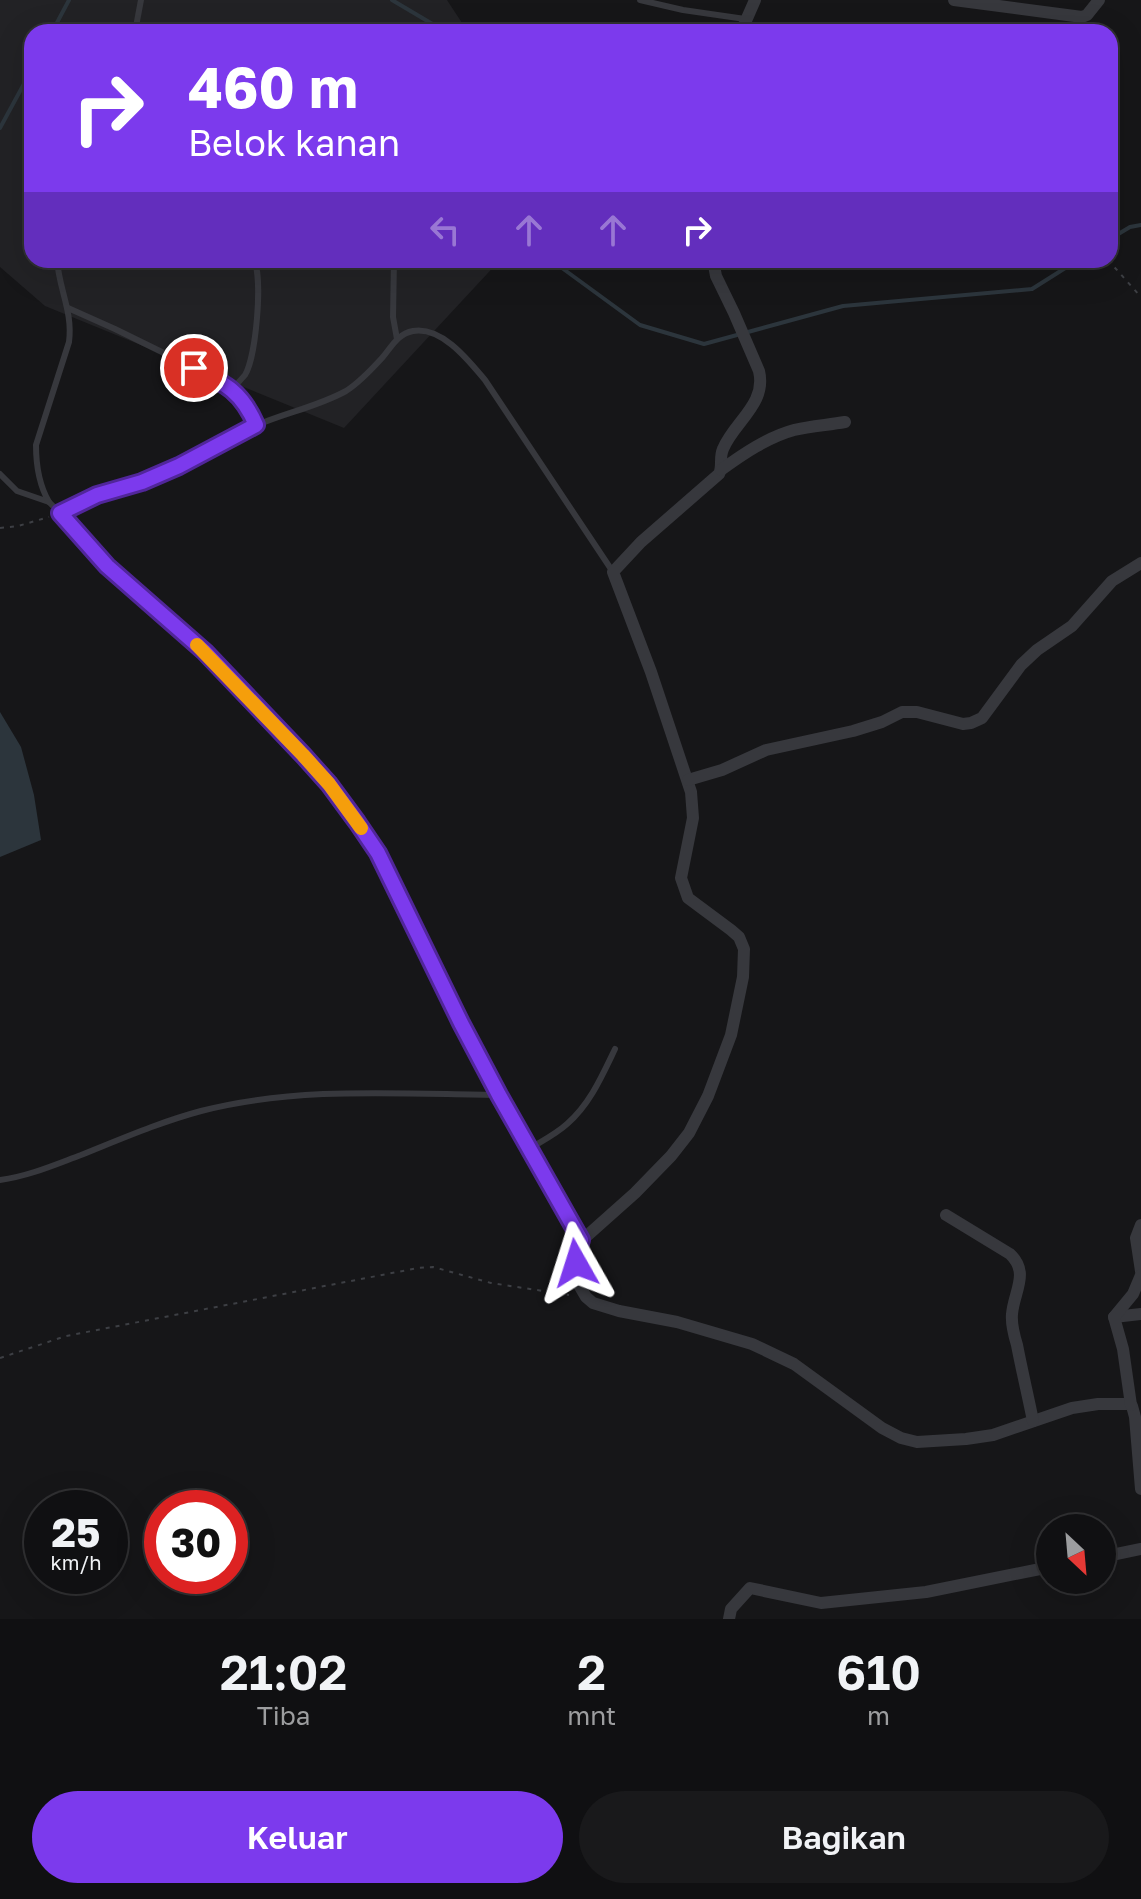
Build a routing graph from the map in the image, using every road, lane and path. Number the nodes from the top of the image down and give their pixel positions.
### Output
1 (141, 0) edge
2 (640, 0) edge
3 (755, 0) edge
4 (954, 0) edge
5 (1099, 0) edge
6 (136, 24) edge
7 (736, 24) edge
8 (744, 24) edge
9 (58, 268) edge
10 (257, 268) edge
11 (394, 268) edge
12 (714, 268) edge
13 (1116, 268) edge
14 (1141, 297) edge
15 (68, 308) junction
16 (397, 339) junction
17 (231, 389) junction
18 (845, 422) dead end
19 (256, 425) junction
20 (721, 470) junction
21 (0, 474) edge
22 (49, 502) junction
23 (60, 513) junction
24 (0, 528) edge
25 (1141, 563) edge
26 (613, 572) junction
27 (688, 780) junction
28 (615, 1049) dead end
29 (499, 1095) junction
30 (529, 1149) junction
31 (0, 1180) edge
32 (946, 1215) dead end
33 (1141, 1225) edge
34 (1138, 1238) edge
35 (581, 1240) junction
36 (1141, 1273) edge
37 (586, 1297) junction
38 (1141, 1314) edge
39 (1114, 1317) junction
40 (0, 1358) edge
41 (1136, 1413) edge
42 (1033, 1421) junction
43 (1141, 1489) edge
44 (1141, 1549) edge
45 (1116, 1554) edge
46 (1036, 1570) edge
47 (729, 1619) edge

1 - 6 lane
2 - 7 lane
3 - 8 street
4 - 5 street
9 - 15 lane
10 - 17 lane
11 - 16 lane
12 - 20 street
13 - 14 path
15 - 17 lane
15 - 22 lane
16 - 19 lane
16 - 26 lane
17 - 19 lane
18 - 20 street
19 - 23 lane
20 - 26 street
21 - 22 lane
22 - 23 lane
23 - 24 path
23 - 29 lane
25 - 27 street
26 - 27 street
27 - 35 street
28 - 30 lane
29 - 30 lane
29 - 31 lane
30 - 35 lane
32 - 42 street
33 - 34 street
34 - 36 street
35 - 37 street
36 - 39 street
37 - 40 path
37 - 42 street
38 - 39 street
39 - 41 street
41 - 42 street
41 - 43 street
44 - 45 street
46 - 47 street

